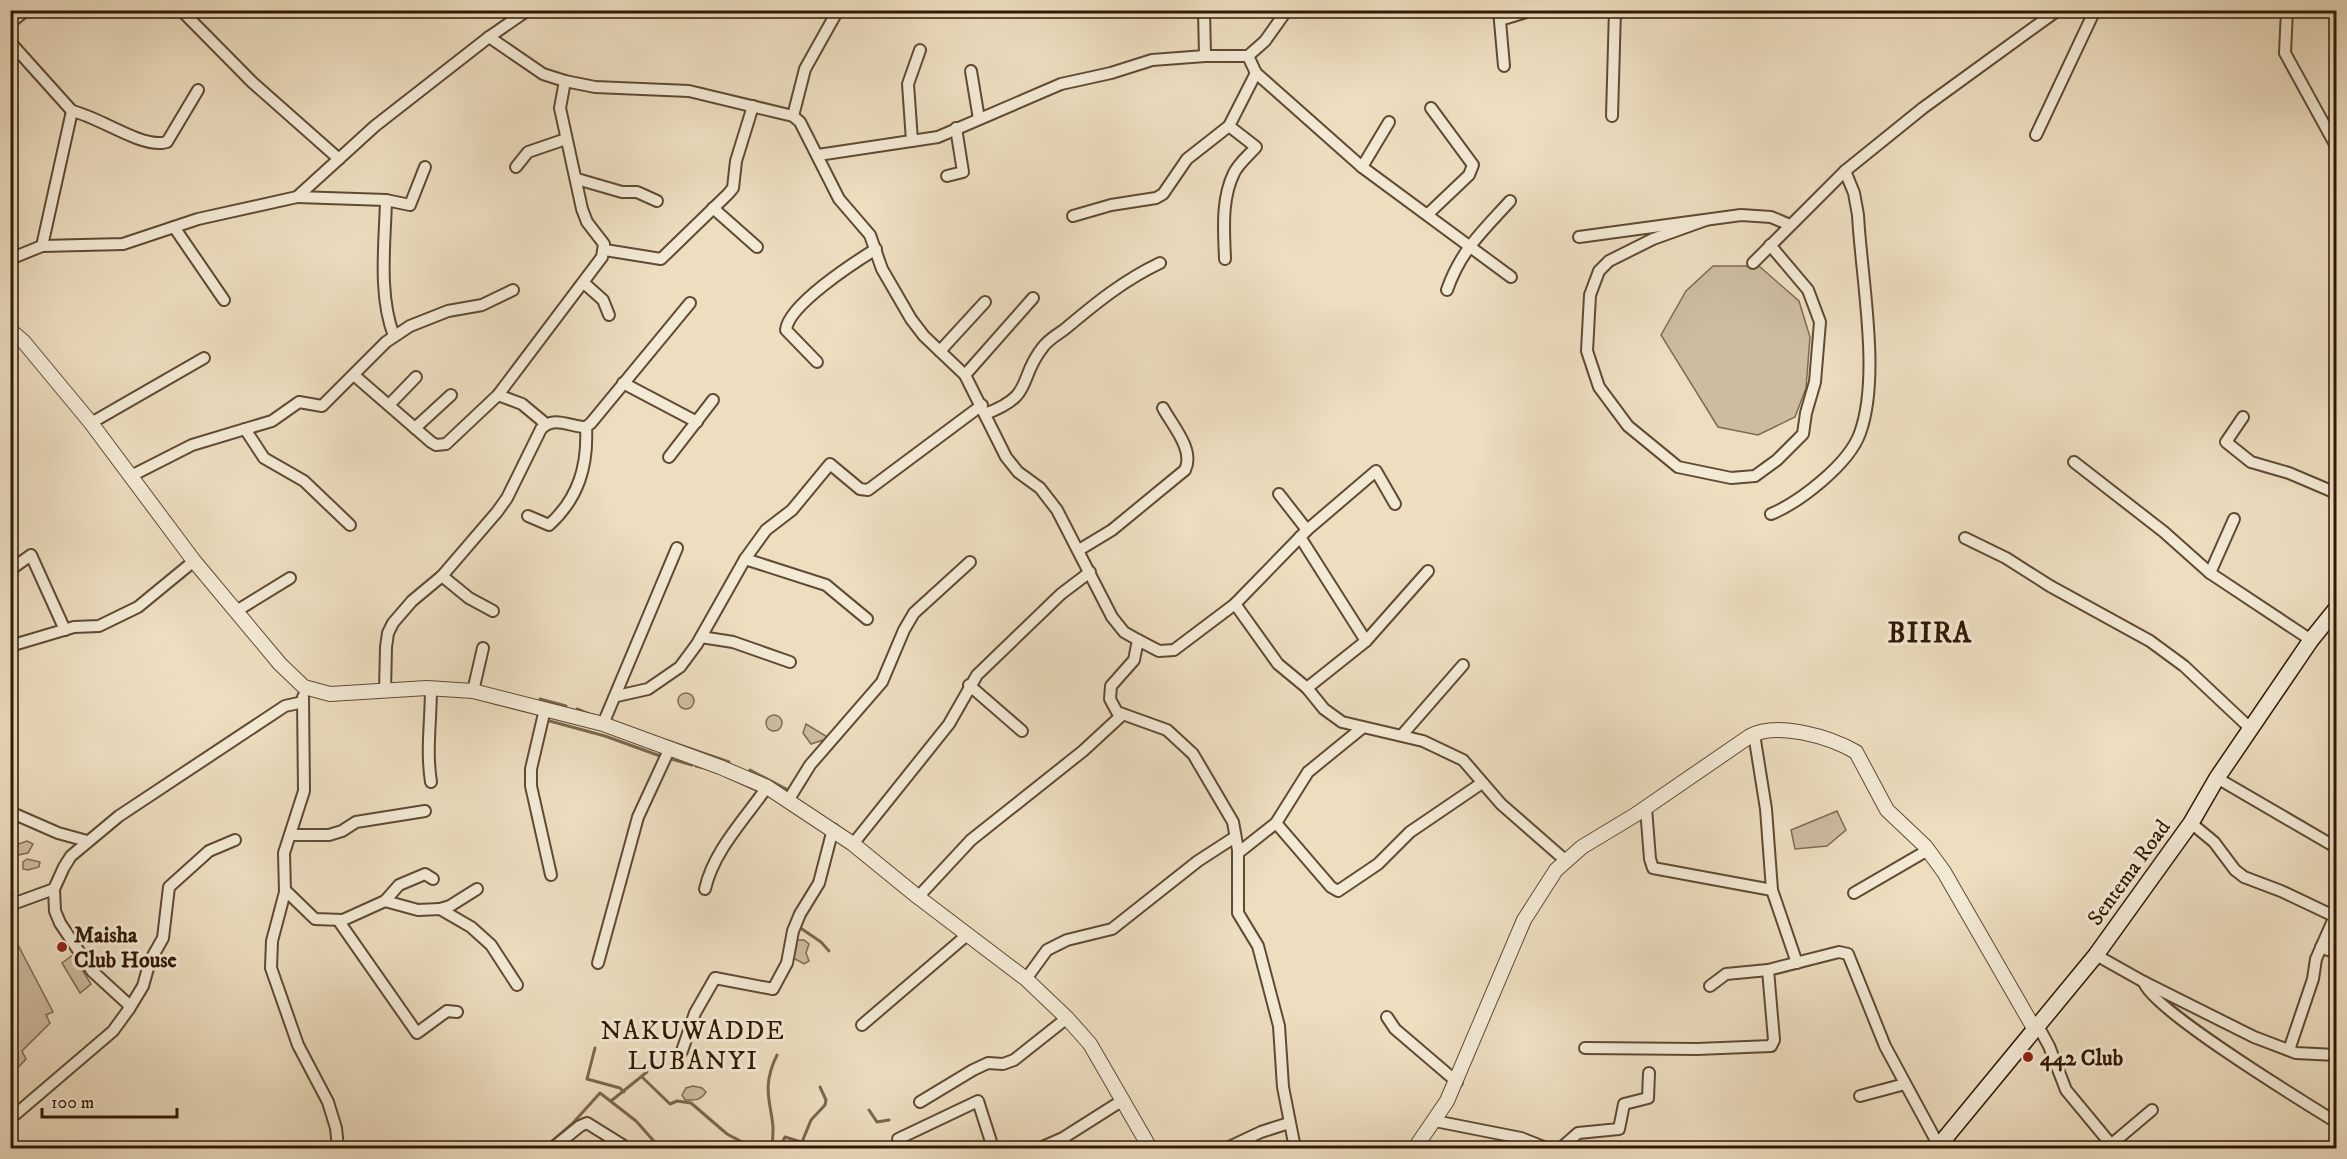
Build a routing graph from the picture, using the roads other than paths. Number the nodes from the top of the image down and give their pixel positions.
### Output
1 (26, 10) edge
2 (181, 10) edge
3 (528, 10) edge
4 (838, 10) edge
5 (1204, 10) edge
6 (1287, 10) edge
7 (1533, 10) edge
8 (1615, 10) edge
9 (2058, 10) edge
10 (2095, 10) edge
11 (2287, 10) edge
12 (1499, 15) edge
13 (10, 24) edge
14 (489, 37) junction
15 (10, 42) edge
16 (921, 50) dead end
17 (1206, 56) junction
18 (1248, 56) junction
19 (1504, 66) dead end
20 (971, 71) dead end
21 (1256, 73) junction
22 (564, 81) junction
23 (198, 90) dead end
24 (753, 106) junction
25 (1431, 108) dead end
26 (72, 111) junction
27 (793, 116) junction
28 (1612, 116) dead end
29 (979, 119) junction
30 (1389, 122) dead end
31 (1229, 126) junction
32 (956, 129) junction
33 (2036, 135) dead end
34 (566, 139) junction
35 (912, 141) junction
36 (2337, 146) edge
37 (818, 155) junction
38 (339, 159) junction
39 (425, 167) dead end
40 (516, 167) dead end
41 (1362, 167) junction
42 (1845, 171) junction
43 (947, 176) dead end
44 (577, 179) junction
45 (297, 197) junction
46 (386, 200) junction
47 (657, 201) dead end
48 (1510, 201) dead end
49 (713, 208) junction
50 (1428, 214) junction
51 (1073, 216) dead end
52 (1706, 220) junction
53 (1790, 225) junction
54 (174, 227) junction
55 (1579, 237) dead end
56 (1770, 245) junction
57 (42, 246) junction
58 (1469, 246) junction
59 (757, 247) dead end
60 (876, 249) junction
61 (605, 250) junction
62 (10, 259) edge
63 (1225, 259) dead end
64 (1753, 262) dead end
65 (1160, 263) dead end
66 (1511, 277) dead end
67 (584, 283) junction
68 (513, 290) dead end
69 (1447, 290) dead end
70 (1033, 298) dead end
71 (224, 300) dead end
72 (985, 302) dead end
73 (690, 303) dead end
74 (609, 315) dead end
75 (10, 330) edge
76 (394, 336) junction
77 (940, 351) junction
78 (204, 358) dead end
79 (817, 362) dead end
80 (965, 375) junction
81 (354, 376) junction
82 (416, 376) dead end
83 (623, 383) junction
84 (451, 395) dead end
85 (498, 395) junction
86 (713, 400) dead end
87 (389, 405) junction
88 (1163, 408) dead end
89 (983, 410) junction
90 (2242, 417) dead end
91 (698, 422) junction
92 (91, 423) junction
93 (546, 424) junction
94 (586, 427) junction
95 (415, 428) junction
96 (245, 429) junction
97 (669, 457) dead end
98 (2074, 462) dead end
99 (131, 476) junction
100 (2337, 493) edge
101 (1279, 494) dead end
102 (1395, 504) dead end
103 (1771, 514) dead end
104 (528, 516) dead end
105 (2234, 519) dead end
106 (350, 525) dead end
107 (1304, 534) junction
108 (1965, 538) dead end
109 (677, 548) dead end
110 (1079, 550) junction
111 (745, 559) junction
112 (194, 561) junction
113 (970, 562) dead end
114 (10, 570) edge
115 (1428, 571) dead end
116 (1090, 572) junction
117 (2210, 573) junction
118 (442, 576) junction
119 (290, 578) dead end
120 (1235, 604) junction
121 (2337, 609) edge
122 (238, 610) junction
123 (493, 611) dead end
124 (867, 619) dead end
125 (65, 630) junction
126 (701, 637) junction
127 (1138, 640) junction
128 (2312, 640) junction
129 (1366, 641) junction
130 (10, 646) edge
131 (483, 648) dead end
132 (790, 662) dead end
133 (1463, 665) dead end
134 (969, 685) junction
135 (304, 687) junction
136 (431, 688) junction
137 (1307, 688) junction
138 (385, 691) junction
139 (473, 691) junction
140 (616, 696) junction
141 (303, 702) junction
142 (545, 709) junction
143 (1122, 715) junction
144 (603, 724) junction
145 (1362, 728) junction
146 (2251, 729) junction
147 (1022, 731) dead end
148 (1754, 734) junction
149 (1402, 735) junction
150 (669, 750) junction
151 (2217, 778) junction
152 (431, 782) dead end
153 (1482, 783) junction
154 (768, 788) junction
155 (789, 800) junction
156 (1646, 808) junction
157 (425, 811) dead end
158 (10, 812) edge
159 (1276, 823) junction
160 (2191, 823) junction
161 (833, 830) junction
162 (290, 835) junction
163 (1235, 837) junction
164 (235, 840) dead end
165 (87, 841) junction
166 (853, 844) junction
167 (2332, 845) dead end
168 (1928, 850) junction
169 (1238, 853) junction
170 (1565, 860) junction
171 (551, 875) dead end
172 (433, 879) dead end
173 (54, 889) junction
174 (477, 889) dead end
175 (705, 889) dead end
176 (285, 890) junction
177 (1772, 890) junction
178 (1854, 893) dead end
179 (918, 897) junction
180 (385, 901) junction
181 (10, 905) edge
182 (440, 909) junction
183 (2336, 916) edge
184 (338, 920) junction
185 (967, 934) junction
186 (2321, 947) junction
187 (2337, 953) edge
188 (2096, 955) junction
189 (598, 963) dead end
190 (1797, 963) junction
191 (1768, 970) junction
192 (1026, 979) junction
193 (2144, 982) junction
194 (517, 985) dead end
195 (1710, 986) dead end
196 (129, 1009) junction
197 (457, 1012) dead end
198 (1387, 1017) dead end
199 (1068, 1018) junction
200 (862, 1025) dead end
201 (2036, 1028) junction
202 (1585, 1048) dead end
203 (2289, 1050) junction
204 (682, 1051) dead end
205 (2337, 1055) edge
206 (1649, 1073) dead end
207 (1456, 1082) junction
208 (1905, 1084) junction
209 (1860, 1096) dead end
210 (1123, 1100) junction
211 (920, 1102) dead end
212 (2152, 1110) dead end
213 (10, 1119) edge
214 (2336, 1119) edge
215 (1435, 1121) junction
216 (1289, 1123) junction
217 (898, 1139) dead end
218 (624, 1146) dead end
219 (1938, 1147) edge
220 (2110, 1148) edge
221 (338, 1149) edge
222 (553, 1149) edge
223 (993, 1149) edge
224 (1040, 1149) edge
225 (1150, 1149) edge
226 (1227, 1149) edge
227 (1295, 1149) edge
228 (1415, 1149) edge
229 (1546, 1149) edge
230 (1561, 1149) edge
231 (2220, 1149) edge
232 (2225, 1149) edge

1 - 13 street
2 - 38 street
3 - 14 street
4 - 27 street
5 - 17 street
6 - 18 street
7 - 12 street
8 - 28 street
9 - 42 street
10 - 33 street
11 - 36 street
12 - 19 street
14 - 22 street
14 - 38 street
15 - 26 street
16 - 35 street
17 - 18 street
17 - 29 street
18 - 21 street
20 - 29 street
21 - 31 street
21 - 41 street
22 - 24 street
22 - 34 street
23 - 26 street
24 - 27 street
24 - 49 street
25 - 50 street
26 - 57 street
27 - 37 street
29 - 32 street
30 - 41 street
31 - 51 street
31 - 63 street
32 - 35 street
32 - 43 street
34 - 40 street
34 - 44 street
35 - 37 street
37 - 60 street
38 - 45 street
39 - 46 street
41 - 50 street
42 - 53 street
42 - 103 street
44 - 47 street
44 - 61 street
45 - 46 street
45 - 54 street
46 - 76 street
48 - 58 street
49 - 59 street
49 - 61 street
50 - 58 street
52 - 53 street
52 - 55 street
52 - 56 street
53 - 56 street
54 - 57 street
54 - 71 street
56 - 64 street
57 - 62 street
58 - 66 street
58 - 69 street
60 - 77 street
60 - 79 street
61 - 67 street
65 - 89 street
67 - 74 street
67 - 85 street
68 - 76 street
70 - 80 street
72 - 77 street
73 - 83 street
75 - 92 street
76 - 81 street
77 - 80 street
78 - 92 street
80 - 89 street
81 - 87 street
81 - 96 street
82 - 87 street
83 - 91 street
83 - 94 street
84 - 95 street
85 - 93 street
85 - 95 street
86 - 91 street
87 - 95 street
88 - 110 street
89 - 110 street
89 - 111 street
90 - 100 street
91 - 97 street
92 - 99 street
93 - 94 street
93 - 118 street
94 - 104 street
96 - 99 street
96 - 106 street
98 - 117 street
99 - 112 street
101 - 107 street
102 - 107 street
105 - 117 street
107 - 120 street
107 - 129 street
108 - 146 street
109 - 140 street
110 - 116 street
111 - 124 street
111 - 126 street
112 - 122 street
112 - 125 street
113 - 155 street
114 - 125 street
115 - 129 street
116 - 127 street
116 - 134 street
117 - 128 street
118 - 123 street
118 - 138 street
119 - 122 street
120 - 127 street
120 - 137 street
121 - 128 main road, Sentema Road
122 - 135 street
125 - 130 street
126 - 132 street
126 - 140 street
127 - 143 street
128 - 146 main road, Sentema Road
129 - 137 street
131 - 139 street
133 - 149 street
134 - 147 street
134 - 166 street
135 - 138 street
135 - 141 street
136 - 138 street
136 - 139 street
136 - 152 street
137 - 145 street
139 - 142 street
140 - 144 street
141 - 162 street
141 - 165 street
142 - 144 street
142 - 171 street
143 - 163 street
143 - 179 street
144 - 150 street
145 - 149 street
145 - 159 street
146 - 151 main road, Sentema Road
148 - 156 street
148 - 168 street
148 - 177 street
149 - 153 street
150 - 154 street
150 - 189 street
151 - 160 main road, Sentema Road
151 - 167 street
153 - 159 street
153 - 170 street
154 - 155 street
154 - 175 street
155 - 161 street
156 - 170 street
156 - 177 street
157 - 162 street
158 - 165 street
159 - 169 street
160 - 183 street
160 - 188 main road, Sentema Road
161 - 166 street
161 - 204 street
162 - 176 street
163 - 169 street
163 - 192 street
164 - 196 street
165 - 173 street
166 - 179 street
168 - 178 street
168 - 201 street
169 - 216 street
170 - 207 street
172 - 180 street
173 - 181 street
173 - 196 street
174 - 182 street
176 - 184 street
176 - 221 street
177 - 190 street
179 - 185 street
180 - 182 street
180 - 184 street
182 - 194 street
183 - 186 street
184 - 197 street
185 - 192 street
185 - 200 street
186 - 187 street
186 - 203 street
188 - 193 street
188 - 201 main road, Sentema Road
190 - 191 street
190 - 208 street
191 - 195 street
191 - 202 street
192 - 199 street
193 - 203 street
193 - 214 street
196 - 213 street
198 - 207 street
199 - 210 street
199 - 211 street
201 - 219 main road, Sentema Road
201 - 220 street
203 - 205 street
206 - 230 street
207 - 215 street
208 - 209 street
208 - 219 street
210 - 224 street
210 - 225 street
212 - 220 street
215 - 228 street
215 - 229 street
216 - 226 street
216 - 227 street
217 - 223 street
218 - 222 street
231 - 232 street

